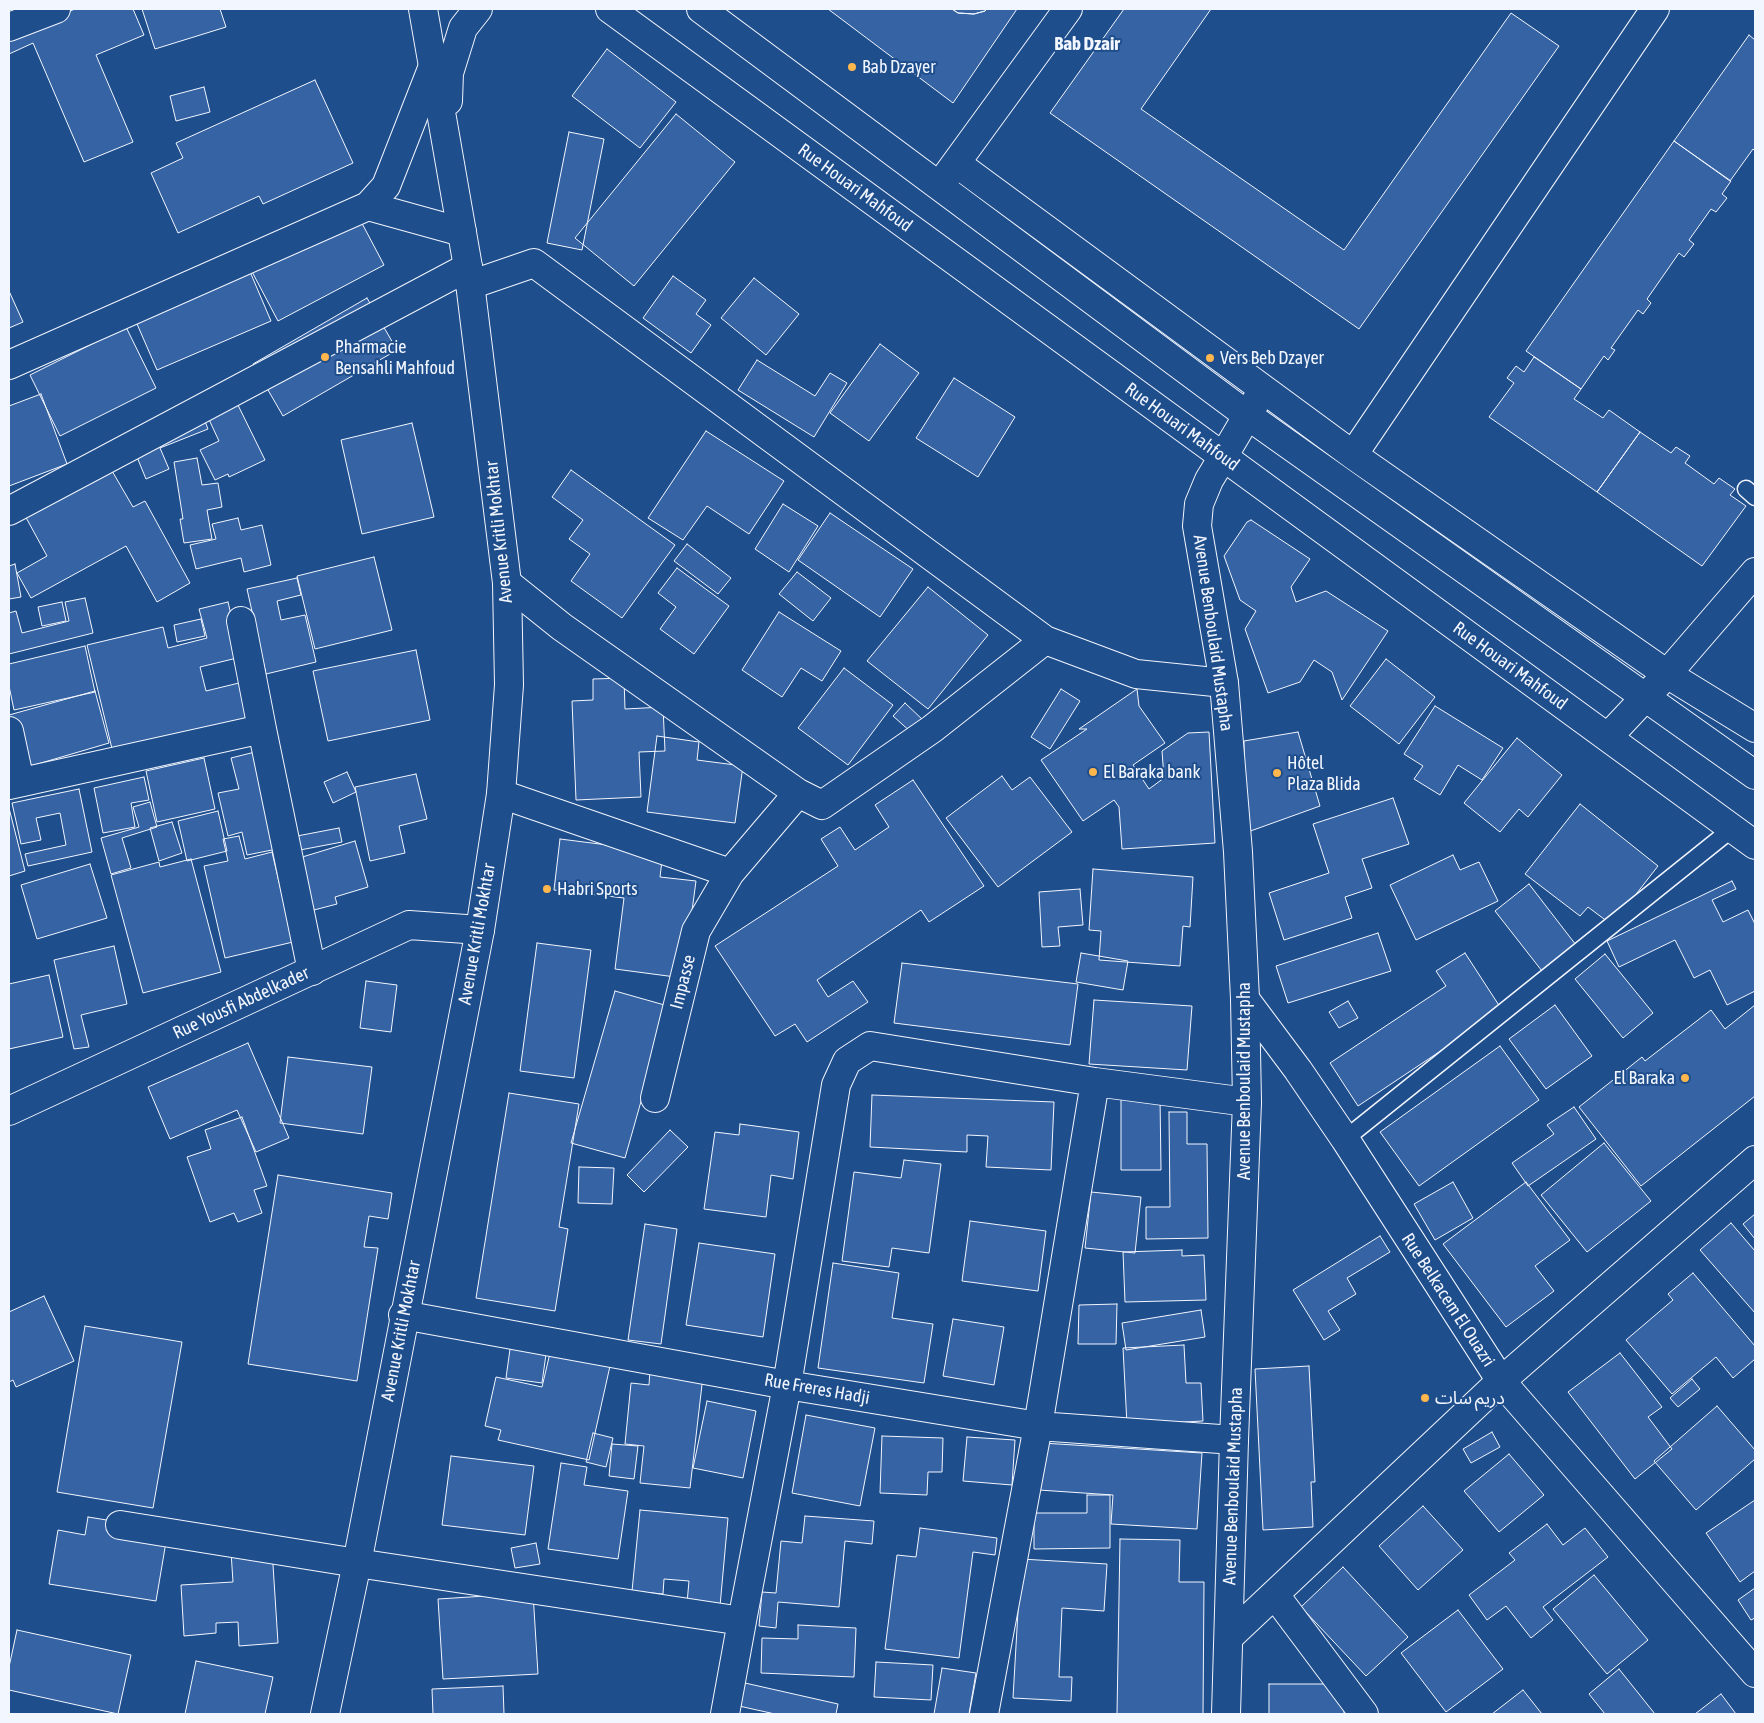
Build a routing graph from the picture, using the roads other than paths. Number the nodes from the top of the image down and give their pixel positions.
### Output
1 (56, 9) edge
2 (422, 9) edge
3 (478, 9) edge
4 (610, 9) edge
5 (701, 9) edge
6 (1068, 9) edge
7 (1649, 11) edge
8 (9, 27) edge
9 (433, 66) junction
10 (447, 145) junction
11 (956, 163) junction
12 (940, 186) junction
13 (368, 206) junction
14 (462, 232) junction
15 (469, 276) junction
16 (9, 365) edge
17 (1263, 388) junction
18 (1247, 415) junction
19 (1353, 455) junction
20 (1223, 457) junction
21 (9, 511) edge
22 (1755, 572) edge
23 (507, 582) junction
24 (241, 621) dead end
25 (1045, 640) junction
26 (1667, 674) junction
27 (1224, 683) junction
28 (1646, 698) junction
29 (1755, 728) edge
30 (262, 729) junction
31 (9, 731) edge
32 (1608, 737) junction
33 (1755, 775) edge
34 (14, 783) edge
35 (798, 793) junction
36 (501, 794) junction
37 (1733, 828) junction
38 (1755, 845) edge
39 (730, 873) junction
40 (480, 930) junction
41 (312, 971) junction
42 (1245, 999) junction
43 (1095, 1082) junction
44 (655, 1098) dead end
45 (1247, 1102) junction
46 (10, 1105) edge
47 (1345, 1139) junction
48 (1755, 1160) edge
49 (403, 1315) junction
50 (1500, 1381) junction
51 (787, 1385) junction
52 (1038, 1426) junction
53 (1234, 1440) junction
54 (120, 1525) dead end
55 (357, 1563) junction
56 (1274, 1595) junction
57 (742, 1621) junction
58 (1228, 1637) junction
59 (1755, 1673) edge
60 (325, 1714) edge
61 (725, 1714) edge
62 (984, 1714) edge
63 (1226, 1714) edge
64 (1364, 1714) edge

1 - 8 street
2 - 9 street
3 - 10 street
4 - 20 street, Rue Houari Mahfoud
5 - 12 street
6 - 11 street
7 - 19 street
9 - 10 street
9 - 13 street
10 - 14 street, Avenue Kritli Mokhtar
11 - 12 street
11 - 17 street
12 - 18 street
13 - 14 street
13 - 16 street
14 - 15 street, Avenue Kritli Mokhtar
15 - 21 street
15 - 23 street, Avenue Kritli Mokhtar
15 - 25 street
17 - 18 street, Avenue Benboulaid Mustapha
17 - 19 street
18 - 20 street, Avenue Benboulaid Mustapha
18 - 28 street
19 - 26 street
20 - 27 street, Avenue Benboulaid Mustapha
20 - 32 street, Rue Houari Mahfoud
22 - 26 street
23 - 35 street
23 - 36 street, Avenue Kritli Mokhtar
24 - 30 street
25 - 27 street
25 - 35 street
26 - 28 street
26 - 29 street
27 - 42 street, Avenue Benboulaid Mustapha
28 - 32 street
28 - 33 street
30 - 34 street
30 - 41 street
31 - 34 street
32 - 37 street, Rue Houari Mahfoud
35 - 39 street, Impasse
36 - 39 street
36 - 40 street, Avenue Kritli Mokhtar
37 - 38 street, Rue Houari Mahfoud
37 - 47 lane
39 - 44 street, Impasse
40 - 41 street, Rue Yousfi Abdelkader
40 - 49 street, Avenue Kritli Mokhtar
41 - 46 street, Rue Yousfi Abdelkader
42 - 45 street, Avenue Benboulaid Mustapha
42 - 47 street, Rue Belkacem El Ouazri
43 - 45 street
43 - 51 street
43 - 52 street
45 - 53 street, Avenue Benboulaid Mustapha
47 - 50 street, Rue Belkacem El Ouazri
48 - 50 street
49 - 51 street, Rue Freres Hadji
49 - 55 street, Avenue Kritli Mokhtar
50 - 56 street
50 - 59 street, Rue Belkacem El Ouazri
51 - 52 street, Rue Freres Hadji
51 - 57 street
52 - 53 street, Rue Freres Hadji
52 - 62 street
53 - 58 street, Avenue Benboulaid Mustapha
54 - 55 street
55 - 57 street
55 - 60 street, Avenue Kritli Mokhtar
56 - 58 street
56 - 64 street
57 - 61 street
58 - 63 street, Avenue Benboulaid Mustapha

